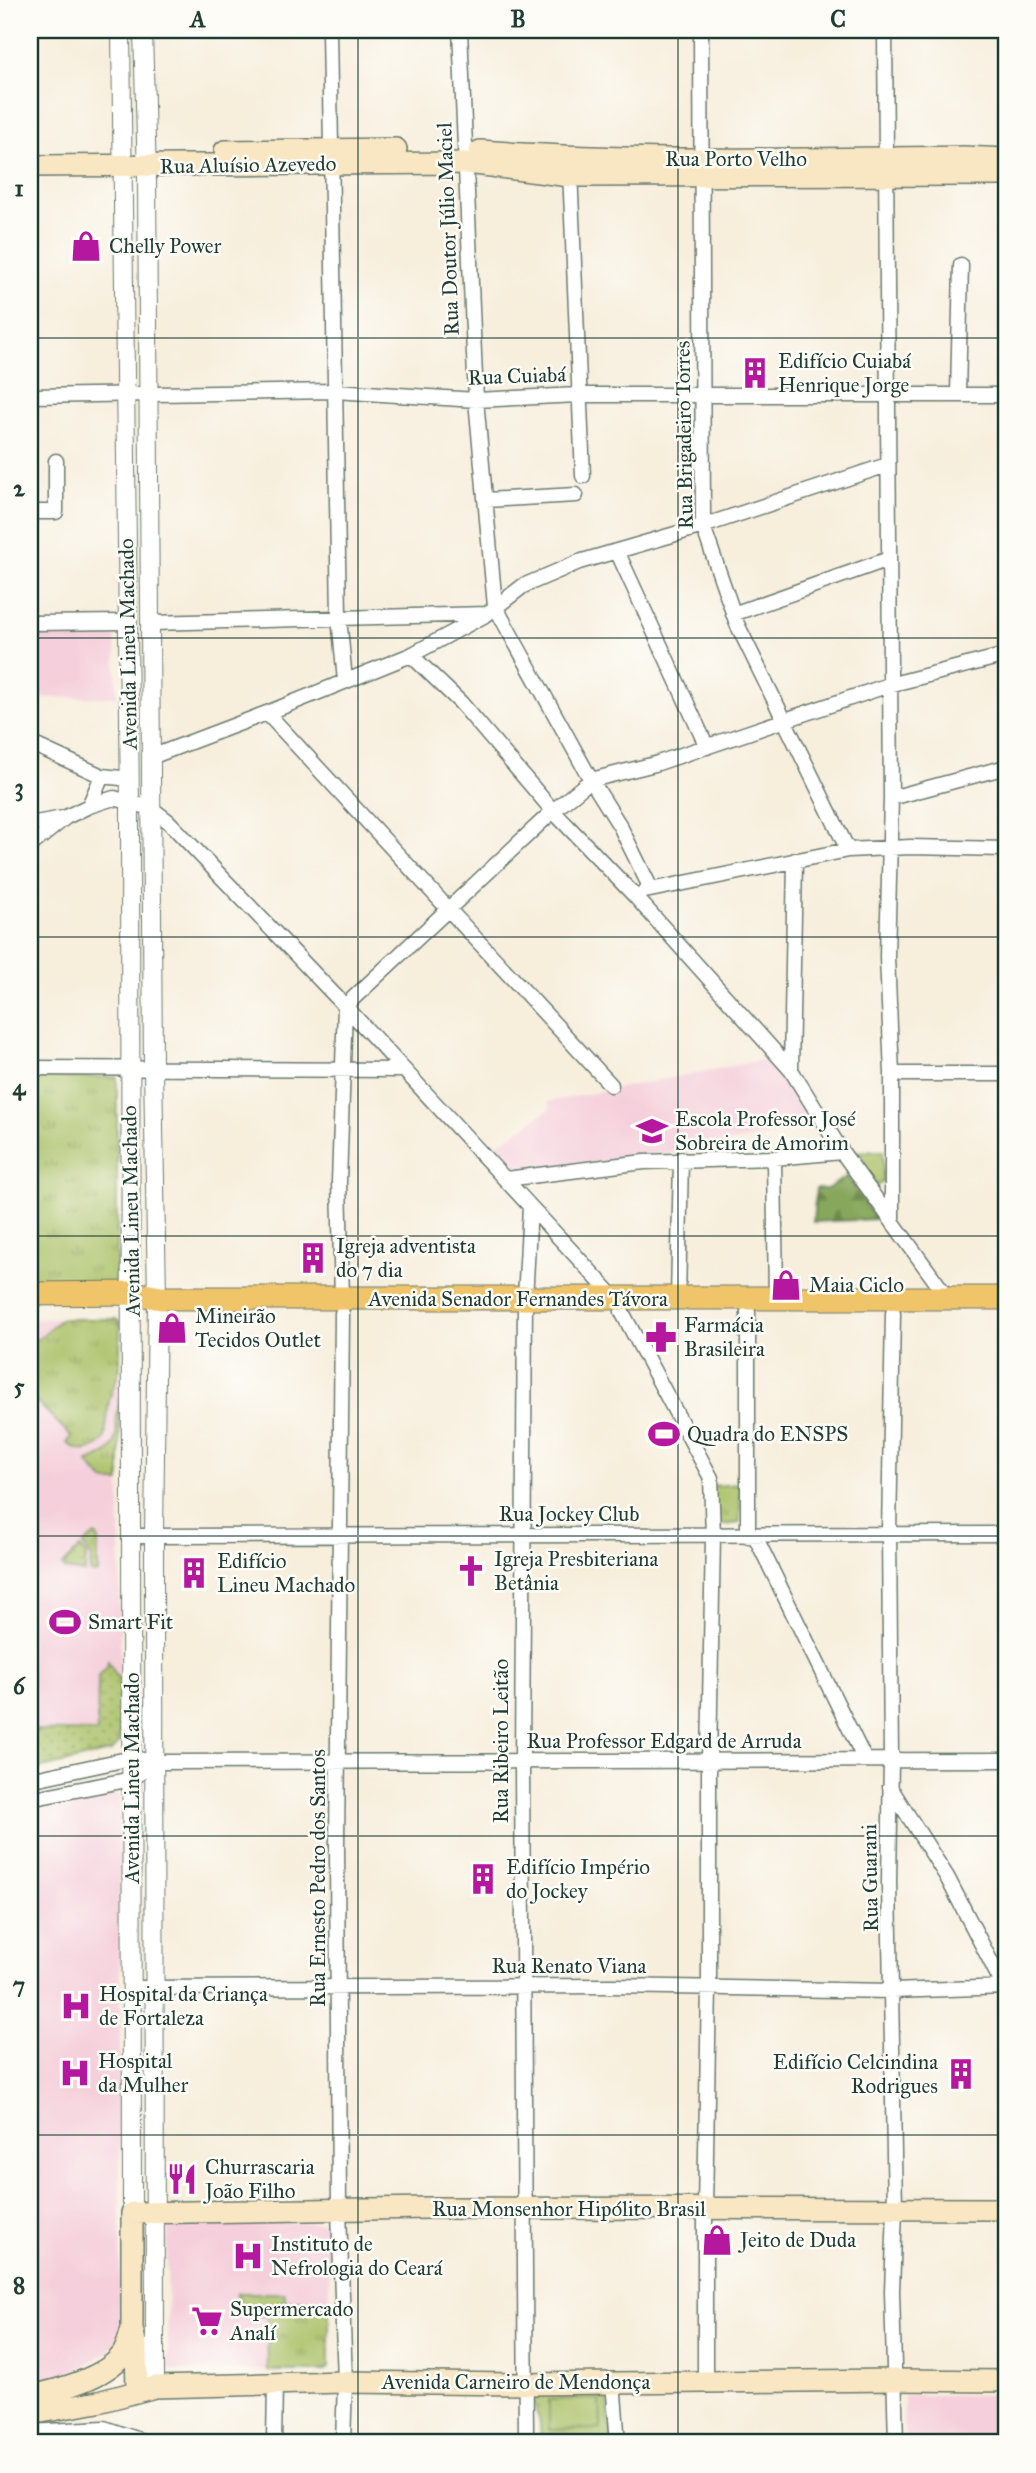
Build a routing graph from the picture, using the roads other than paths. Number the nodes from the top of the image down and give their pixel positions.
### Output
1 (121, 30) edge
2 (144, 30) edge
3 (329, 30) edge
4 (460, 30) edge
5 (701, 30) edge
6 (885, 30) edge
7 (30, 153) edge
8 (331, 156) junction
9 (467, 156) junction
10 (124, 159) junction
11 (146, 159) junction
12 (1006, 159) edge
13 (30, 166) edge
14 (570, 167) junction
15 (700, 167) junction
16 (886, 167) junction
17 (1006, 175) edge
18 (961, 265) dead end
19 (335, 391) junction
20 (150, 395) junction
21 (578, 395) junction
22 (958, 395) junction
23 (1006, 395) edge
24 (30, 396) edge
25 (126, 396) junction
26 (703, 396) junction
27 (889, 396) junction
28 (476, 400) junction
29 (56, 461) dead end
30 (887, 465) junction
31 (583, 476) dead end
32 (576, 495) dead end
33 (486, 500) junction
34 (30, 512) edge
35 (703, 526) junction
36 (617, 551) junction
37 (889, 559) junction
38 (491, 610) junction
39 (733, 614) junction
40 (339, 617) junction
41 (30, 622) edge
42 (128, 622) junction
43 (150, 623) junction
44 (411, 655) junction
45 (1006, 655) edge
46 (345, 681) junction
47 (889, 685) junction
48 (267, 713) junction
49 (784, 719) junction
50 (30, 743) edge
51 (707, 747) junction
52 (151, 757) junction
53 (1006, 767) edge
54 (102, 776) junction
55 (130, 779) junction
56 (591, 780) junction
57 (891, 798) junction
58 (130, 803) junction
59 (89, 806) junction
60 (151, 808) junction
61 (553, 811) junction
62 (66, 817) junction
63 (30, 824) edge
64 (30, 846) edge
65 (890, 848) junction
66 (1006, 849) edge
67 (848, 850) junction
68 (795, 860) junction
69 (651, 889) junction
70 (634, 895) junction
71 (449, 910) junction
72 (345, 1006) junction
73 (153, 1067) junction
74 (30, 1068) edge
75 (130, 1068) junction
76 (341, 1070) junction
77 (404, 1070) junction
78 (791, 1070) junction
79 (892, 1074) junction
80 (1006, 1074) edge
81 (611, 1085) dead end
82 (842, 1152) junction
83 (774, 1158) junction
84 (681, 1159) junction
85 (506, 1179) junction
86 (530, 1207) junction
87 (892, 1219) junction
88 (30, 1294) edge
89 (947, 1297) junction
90 (1006, 1297) edge
91 (776, 1298) junction
92 (678, 1299) junction
93 (132, 1300) junction
94 (157, 1305) junction
95 (618, 1305) junction
96 (342, 1306) junction
97 (525, 1306) junction
98 (30, 1307) edge
99 (1006, 1311) edge
100 (748, 1312) junction
101 (893, 1313) junction
102 (889, 1533) junction
103 (1006, 1534) edge
104 (154, 1535) junction
105 (713, 1535) junction
106 (132, 1536) junction
107 (341, 1536) junction
108 (524, 1536) junction
109 (751, 1536) junction
110 (132, 1758) junction
111 (865, 1760) junction
112 (891, 1760) junction
113 (1006, 1760) edge
114 (709, 1761) junction
115 (154, 1762) junction
116 (337, 1763) junction
117 (522, 1763) junction
118 (132, 1779) junction
119 (30, 1780) edge
120 (890, 1787) junction
121 (30, 1798) edge
122 (155, 1953) junction
123 (131, 1954) junction
124 (339, 1986) junction
125 (155, 1987) junction
126 (522, 1987) junction
127 (709, 1987) junction
128 (132, 1988) junction
129 (1006, 1988) edge
130 (892, 1991) junction
131 (132, 2035) junction
132 (155, 2035) junction
133 (525, 2209) junction
134 (705, 2209) junction
135 (895, 2209) junction
136 (1006, 2209) edge
137 (339, 2211) junction
138 (132, 2213) junction
139 (155, 2213) junction
140 (132, 2328) junction
141 (895, 2380) junction
142 (1006, 2381) edge
143 (345, 2382) junction
144 (613, 2382) junction
145 (705, 2382) junction
146 (275, 2383) junction
147 (525, 2384) junction
148 (146, 2389) junction
149 (30, 2396) edge
150 (30, 2414) edge
151 (30, 2432) edge
152 (54, 2437) edge
153 (144, 2443) edge
154 (274, 2443) edge
155 (343, 2443) edge
156 (526, 2443) edge
157 (618, 2443) edge
158 (896, 2443) edge

1 - 10 street, Avenida Lineu Machado
2 - 11 street, Avenida Lineu Machado
3 - 8 street
4 - 9 street, Rua Doutor Júlio Maciel
5 - 15 street, Rua Brigadeiro Torres
6 - 16 street
7 - 10 main road, Rua Aluísio Azevedo
8 - 9 main road, Rua Aluísio Azevedo
8 - 11 main road, Rua Aluísio Azevedo
8 - 19 street
9 - 14 main road, Rua Porto Velho
9 - 28 street, Rua Doutor Júlio Maciel
10 - 11 main road, Rua Aluísio Azevedo
10 - 13 main road, Rua Aluísio Azevedo
10 - 25 street, Avenida Lineu Machado
11 - 20 street, Avenida Lineu Machado
12 - 16 main road, Rua Porto Velho
14 - 15 main road, Rua Porto Velho
14 - 21 street
15 - 16 main road, Rua Porto Velho
15 - 26 street, Rua Brigadeiro Torres
16 - 17 main road, Rua Porto Velho
16 - 27 street
18 - 22 street
19 - 20 street, Rua Cuiabá
19 - 28 street, Rua Cuiabá
19 - 40 street
20 - 25 street, Rua Cuiabá
20 - 43 street, Avenida Lineu Machado
21 - 26 street, Rua Cuiabá
21 - 28 street, Rua Cuiabá
21 - 31 street
22 - 23 street, Rua Cuiabá
22 - 27 street, Rua Cuiabá
24 - 25 street, Rua Cuiabá
25 - 42 street, Avenida Lineu Machado
26 - 27 street, Rua Cuiabá
26 - 35 street, Rua Brigadeiro Torres
27 - 30 street
28 - 33 street, Rua Doutor Júlio Maciel
29 - 34 street
30 - 35 street
30 - 37 street
32 - 33 street
33 - 38 street, Rua Doutor Júlio Maciel
35 - 36 street
35 - 39 street, Rua Brigadeiro Torres
36 - 38 street
36 - 51 street
37 - 39 street
37 - 47 street
38 - 40 street
38 - 44 street
38 - 56 street, Rua Doutor Júlio Maciel
39 - 49 street, Rua Brigadeiro Torres
40 - 43 street
40 - 46 street
41 - 42 street
42 - 55 street, Avenida Lineu Machado
43 - 52 street, Avenida Lineu Machado
44 - 46 street
44 - 61 street
45 - 47 street
46 - 48 street
47 - 49 street
47 - 57 street
48 - 52 street
48 - 71 street
49 - 51 street
49 - 67 street, Rua Brigadeiro Torres
50 - 54 street
51 - 56 street
52 - 60 street, Avenida Lineu Machado
53 - 57 street
54 - 55 street
54 - 59 street
55 - 58 street, Avenida Lineu Machado
56 - 61 street
56 - 69 street, Rua Doutor Júlio Maciel
57 - 65 street
58 - 59 street
58 - 60 street
58 - 75 street, Avenida Lineu Machado
59 - 62 street
60 - 72 street
60 - 73 street, Avenida Lineu Machado
61 - 70 street
61 - 71 street
62 - 63 street
62 - 64 street
65 - 66 street
65 - 67 street
65 - 79 street
67 - 68 street
68 - 69 street
68 - 78 street
69 - 70 street
70 - 78 street
71 - 72 street
71 - 81 street
72 - 76 street, Rua Ernesto Pedro dos Santos
72 - 77 street
73 - 75 street
73 - 76 street
73 - 94 street, Avenida Lineu Machado
74 - 75 street
75 - 93 street, Avenida Lineu Machado
76 - 77 street
76 - 96 street, Rua Ernesto Pedro dos Santos
77 - 85 street
78 - 82 street
79 - 80 street
79 - 87 street
82 - 83 street
82 - 87 street
83 - 84 street
83 - 91 street
84 - 85 street
84 - 92 street
85 - 86 street
86 - 95 street
86 - 97 street, Rua Ribeiro Leitão
87 - 89 street
88 - 93 main road, Avenida Senador Fernandes Távora
89 - 90 main road, Avenida Senador Fernandes Távora
89 - 91 main road, Avenida Senador Fernandes Távora
91 - 92 main road, Avenida Senador Fernandes Távora
92 - 95 main road, Avenida Senador Fernandes Távora
93 - 94 main road, Avenida Senador Fernandes Távora
93 - 98 main road, Avenida Senador Fernandes Távora
93 - 106 street, Avenida Lineu Machado
94 - 96 main road, Avenida Senador Fernandes Távora
94 - 104 street, Avenida Lineu Machado
95 - 97 main road, Avenida Senador Fernandes Távora
95 - 100 main road, Avenida Senador Fernandes Távora
95 - 105 street
96 - 97 main road, Avenida Senador Fernandes Távora
96 - 107 street, Rua Ernesto Pedro dos Santos
97 - 108 street, Rua Ribeiro Leitão
99 - 101 main road, Avenida Senador Fernandes Távora
100 - 101 main road, Avenida Senador Fernandes Távora
100 - 109 street
101 - 102 street, Rua Guarani
102 - 103 street, Rua Jockey Club
102 - 109 street, Rua Jockey Club
102 - 112 street, Rua Guarani
104 - 106 street, Rua Jockey Club
104 - 107 street, Rua Jockey Club
104 - 115 street, Avenida Lineu Machado
105 - 108 street, Rua Jockey Club
105 - 109 street, Rua Jockey Club
105 - 114 street
106 - 110 street, Avenida Lineu Machado
107 - 108 street, Rua Jockey Club
107 - 116 street, Rua Ernesto Pedro dos Santos
108 - 117 street, Rua Ribeiro Leitão
109 - 111 street
110 - 115 street, Rua Professor Edgard de Arruda
110 - 118 street, Avenida Lineu Machado
110 - 119 street
111 - 112 street, Rua Professor Edgard de Arruda
111 - 114 street, Rua Professor Edgard de Arruda
112 - 113 street, Rua Professor Edgard de Arruda
112 - 120 street, Rua Guarani
114 - 117 street, Rua Professor Edgard de Arruda
114 - 127 street
115 - 116 street, Rua Professor Edgard de Arruda
115 - 118 street
115 - 122 street, Avenida Lineu Machado
116 - 117 street, Rua Professor Edgard de Arruda
116 - 124 street, Rua Ernesto Pedro dos Santos
117 - 126 street, Rua Ribeiro Leitão
118 - 121 street
118 - 123 street, Avenida Lineu Machado
120 - 129 street
120 - 130 street, Rua Guarani
122 - 123 street
122 - 125 street, Avenida Lineu Machado
123 - 128 street, Avenida Lineu Machado
124 - 125 street, Rua Renato Viana
124 - 126 street, Rua Renato Viana
124 - 137 street, Rua Ernesto Pedro dos Santos
125 - 128 street, Rua Renato Viana
125 - 132 street, Avenida Lineu Machado
126 - 127 street, Rua Renato Viana
126 - 133 street, Rua Ribeiro Leitão
127 - 130 street, Rua Renato Viana
127 - 134 street
128 - 131 street, Avenida Lineu Machado
129 - 130 street, Rua Renato Viana
130 - 135 street, Rua Guarani
131 - 132 street
131 - 138 street, Avenida Lineu Machado
132 - 139 street, Avenida Lineu Machado
133 - 134 main road, Rua Monsenhor Hipólito Brasil
133 - 137 main road, Rua Monsenhor Hipólito Brasil
133 - 147 street, Rua Ribeiro Leitão
134 - 135 main road, Rua Monsenhor Hipólito Brasil
134 - 145 street
135 - 136 main road, Rua Monsenhor Hipólito Brasil
135 - 141 street, Rua Guarani
137 - 139 main road, Rua Monsenhor Hipólito Brasil
137 - 143 street, Rua Ernesto Pedro dos Santos
138 - 139 main road, Rua Monsenhor Hipólito Brasil
138 - 140 main road, Avenida Lineu Machado
139 - 148 street, Avenida Lineu Machado
140 - 148 main road, Avenida Lineu Machado
140 - 149 main road
141 - 142 main road, Avenida Carneiro de Mendonça
141 - 145 main road, Avenida Carneiro de Mendonça
141 - 158 street, Rua Guarani
143 - 146 main road, Avenida Carneiro de Mendonça
143 - 147 main road, Avenida Carneiro de Mendonça
143 - 155 street, Rua Ernesto Pedro dos Santos
144 - 145 main road, Avenida Carneiro de Mendonça
144 - 147 main road, Avenida Carneiro de Mendonça
144 - 157 street
146 - 148 main road, Avenida Carneiro de Mendonça
146 - 154 street
147 - 156 street, Rua Ribeiro Leitão
148 - 150 main road, Avenida Carneiro de Mendonça
151 - 152 street
152 - 153 street

